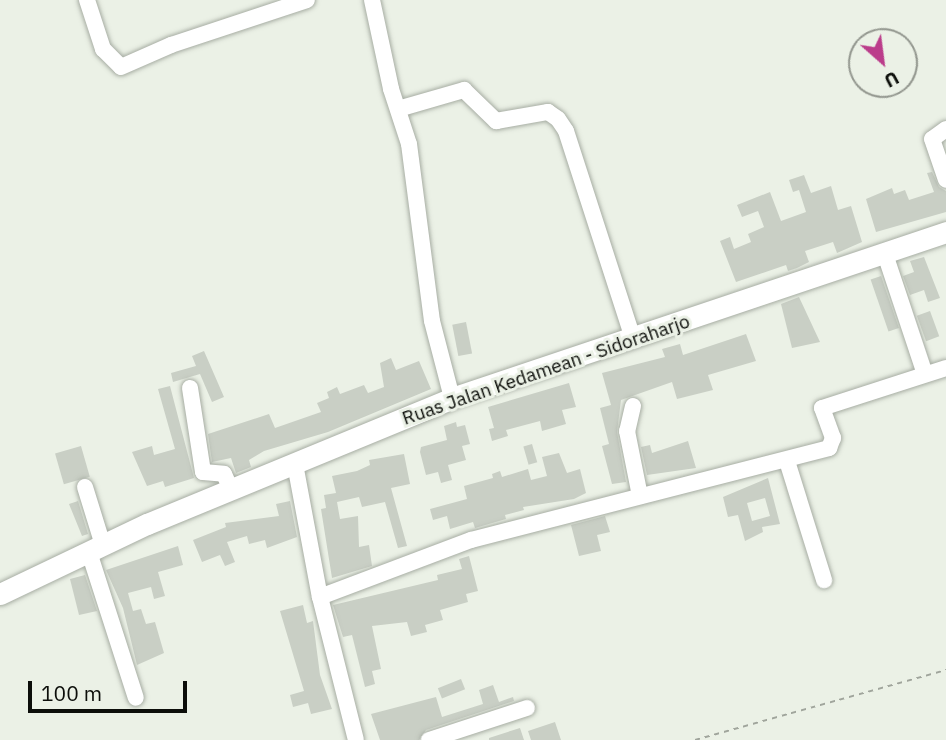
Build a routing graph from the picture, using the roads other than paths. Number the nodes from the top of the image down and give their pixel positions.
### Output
1 (87, 0) edge
2 (307, 0) edge
3 (372, 0) edge
4 (398, 109) junction
5 (946, 129) edge
6 (946, 180) edge
7 (946, 232) edge
8 (885, 254) junction
9 (633, 338) junction
10 (946, 368) edge
11 (925, 374) junction
12 (190, 388) dead end
13 (452, 398) junction
14 (633, 406) dead end
15 (787, 461) junction
16 (295, 464) junction
17 (85, 487) dead end
18 (231, 490) junction
19 (640, 496) junction
20 (96, 548) junction
21 (824, 580) dead end
22 (0, 594) edge
23 (320, 597) junction
24 (136, 698) dead end
25 (527, 708) dead end
26 (356, 740) edge
27 (429, 740) edge

1 - 2 street
3 - 4 street
4 - 9 street
4 - 13 street
5 - 6 street
7 - 8 main road, Ruas Jalan Kedamean - Sidoraharjo
8 - 9 main road, Ruas Jalan Kedamean - Sidoraharjo
8 - 11 street
9 - 13 main road, Ruas Jalan Kedamean - Sidoraharjo
10 - 11 street
11 - 15 street
12 - 18 street
13 - 16 main road, Ruas Jalan Kedamean - Sidoraharjo
14 - 19 street
15 - 19 street
15 - 21 street
16 - 18 main road, Ruas Jalan Kedamean - Sidoraharjo
16 - 23 street
17 - 20 street
18 - 20 main road, Ruas Jalan Kedamean - Sidoraharjo
19 - 23 street
20 - 22 main road, Ruas Jalan Kedamean - Sidoraharjo
20 - 24 street
23 - 26 street
25 - 27 street

